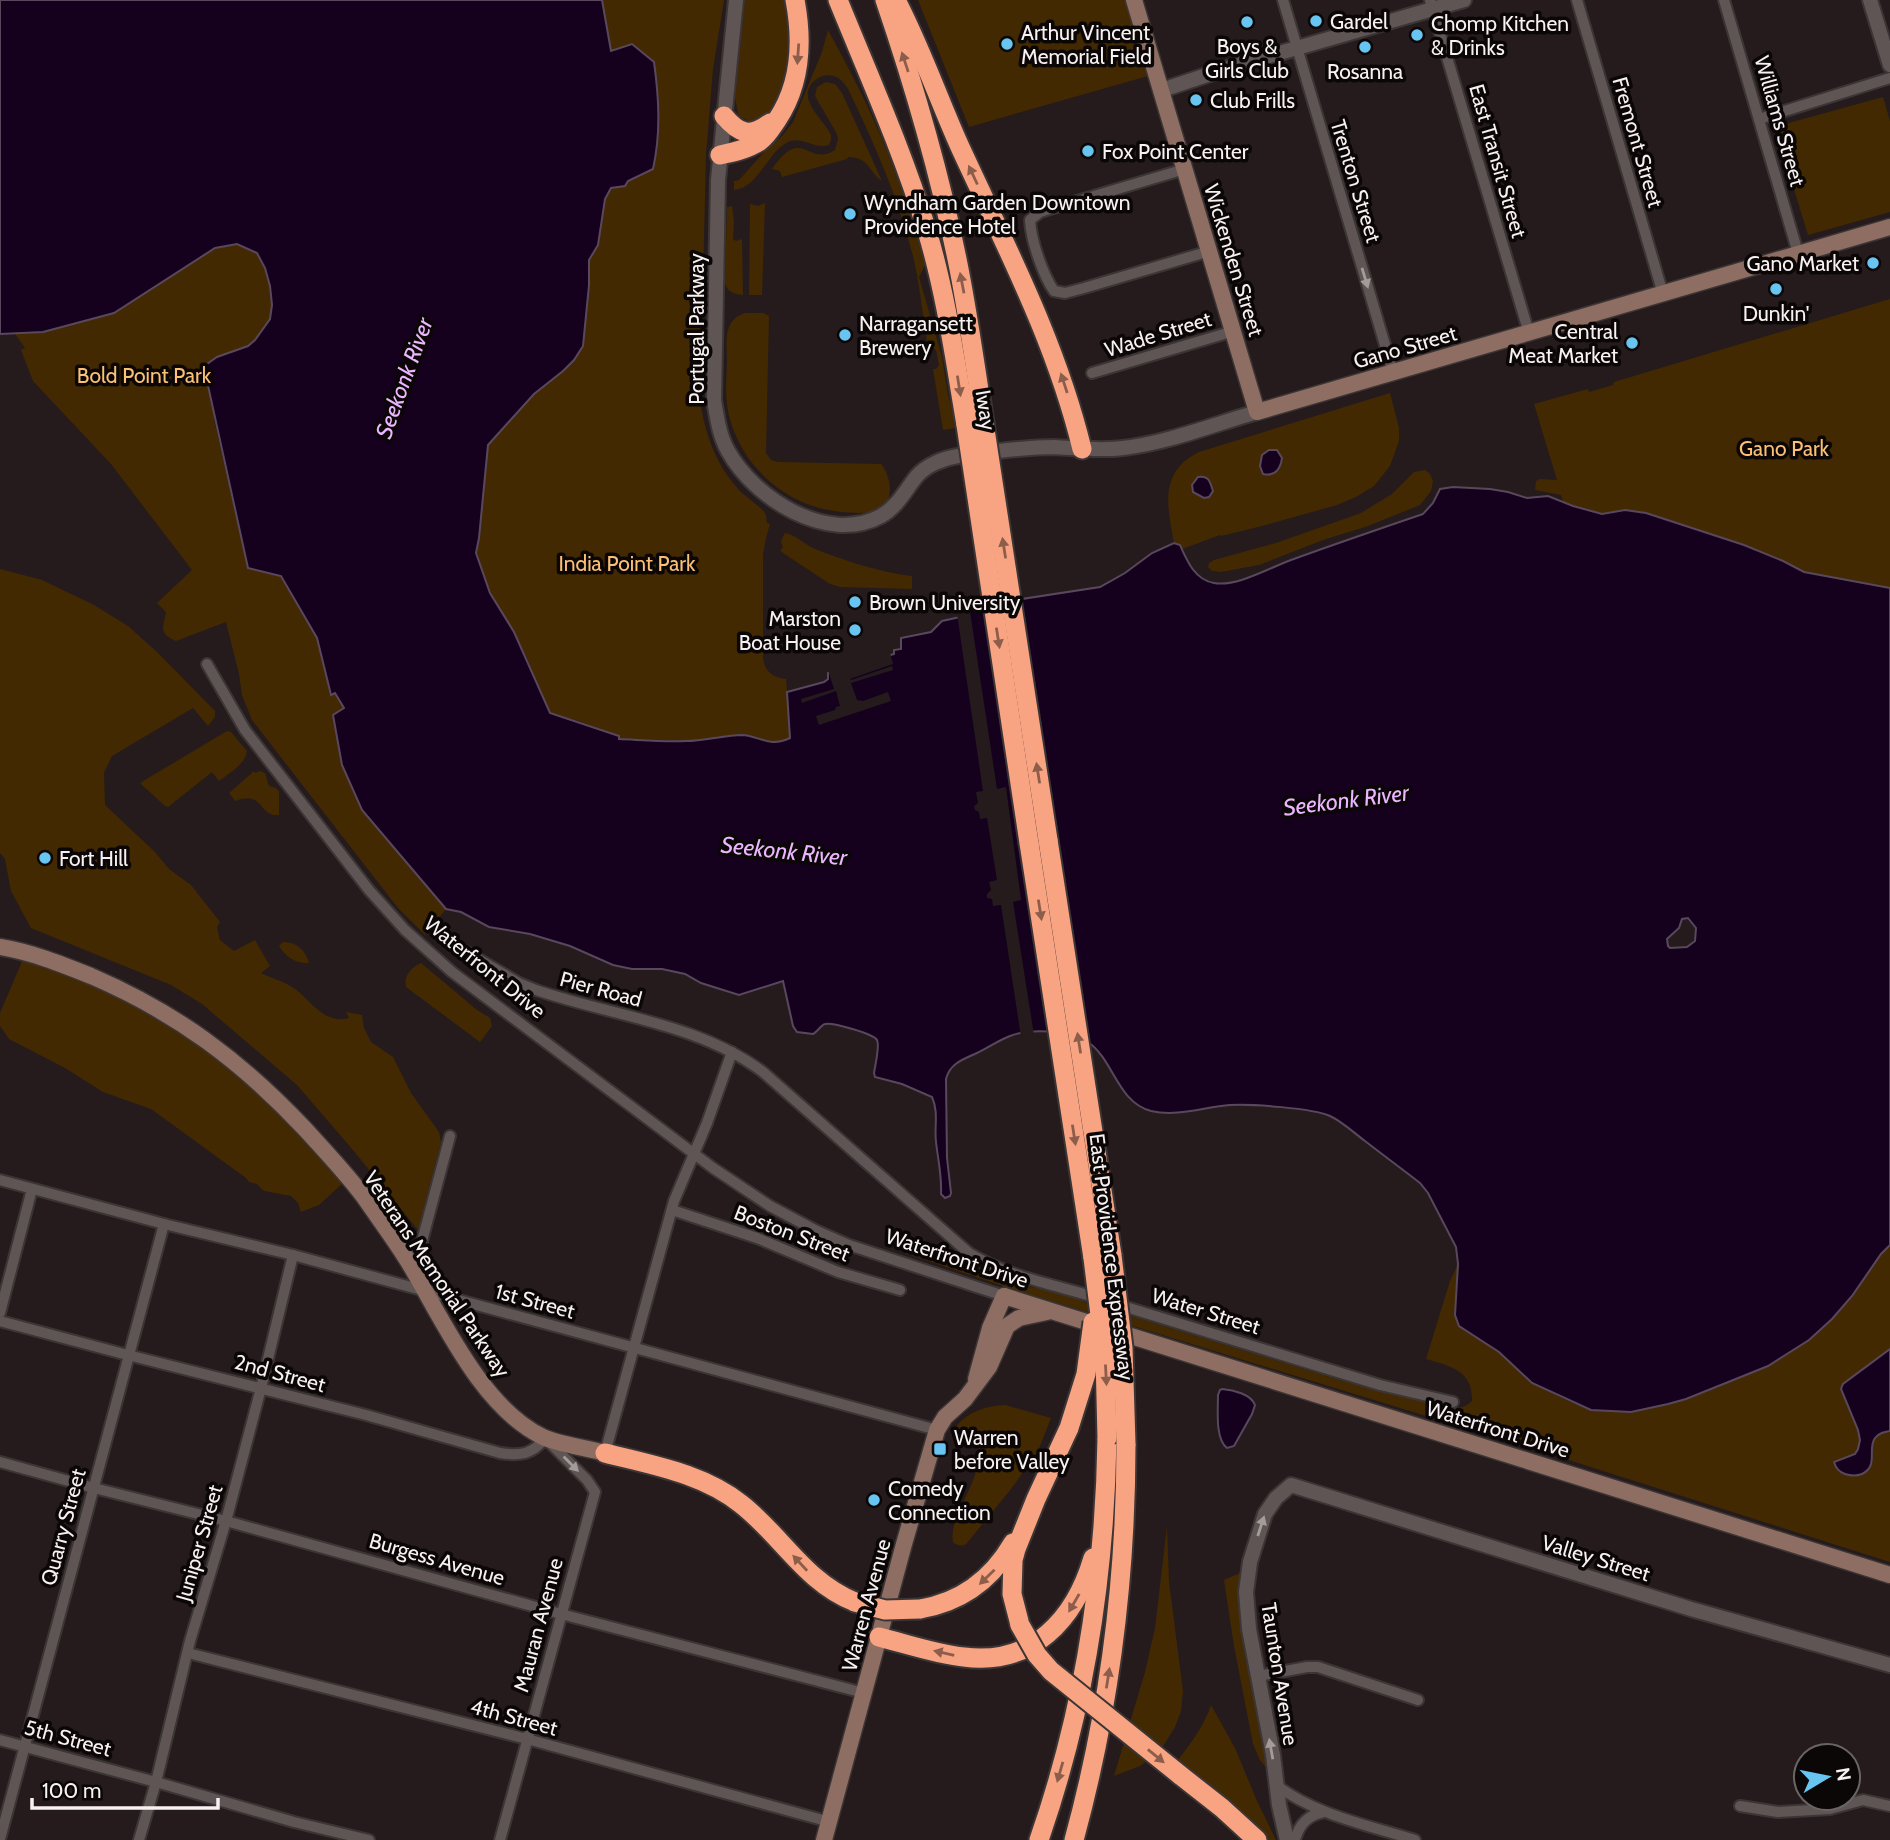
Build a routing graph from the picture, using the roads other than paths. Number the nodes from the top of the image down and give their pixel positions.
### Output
1 (736, 0) edge
2 (795, 0) edge
3 (885, 0) edge
4 (897, 0) edge
5 (1135, 0) edge
6 (1283, 0) edge
7 (1464, 0) edge
8 (1577, 0) edge
9 (1724, 0) edge
10 (1870, 0) edge
11 (1432, 5) edge
12 (840, 6) edge
13 (1297, 48) junction
14 (1890, 65) edge
15 (1890, 78) edge
16 (1162, 90) junction
17 (724, 116) junction
18 (779, 117) junction
19 (1759, 118) junction
20 (720, 155) junction
21 (1185, 169) junction
22 (1890, 228) edge
23 (1210, 251) junction
24 (1798, 254) junction
25 (1663, 294) junction
26 (1234, 331) junction
27 (1529, 333) junction
28 (1393, 372) junction
29 (1093, 373) dead end
30 (1257, 412) junction
31 (975, 424) junction
32 (1082, 449) junction
33 (926, 468) joint
34 (207, 664) dead end
35 (1039, 841) junction
36 (0, 947) edge
37 (465, 951) dead end
38 (732, 1052) junction
39 (450, 1136) dead end
40 (695, 1154) junction
41 (0, 1180) edge
42 (32, 1189) junction
43 (672, 1210) junction
44 (164, 1224) junction
45 (293, 1255) junction
46 (1093, 1258) junction
47 (409, 1263) junction
48 (900, 1290) dead end
49 (424, 1292) junction
50 (1004, 1296) junction
51 (1052, 1311) junction
52 (0, 1314) edge
53 (0, 1321) edge
54 (1004, 1333) junction
55 (634, 1348) junction
56 (128, 1355) junction
57 (975, 1385) junction
58 (261, 1388) junction
59 (1453, 1402) dead end
60 (937, 1430) junction
61 (545, 1438) junction
62 (1116, 1441) junction
63 (605, 1453) junction
64 (0, 1462) edge
65 (1291, 1485) joint
66 (94, 1488) junction
67 (1105, 1491) junction
68 (1037, 1499) junction
69 (226, 1521) junction
70 (1890, 1575) edge
71 (561, 1614) junction
72 (879, 1637) junction
73 (188, 1653) junction
74 (1890, 1665) edge
75 (1258, 1676) junction
76 (864, 1693) junction
77 (1418, 1700) dead end
78 (527, 1739) junction
79 (0, 1740) edge
80 (25, 1747) junction
81 (156, 1782) junction
82 (1276, 1785) junction
83 (1740, 1806) dead end
84 (1890, 1806) edge
85 (1325, 1812) junction
86 (830, 1822) junction
87 (0, 1839) edge
88 (139, 1840) edge
89 (369, 1840) edge
90 (500, 1840) edge
91 (824, 1840) edge
92 (1039, 1840) edge
93 (1074, 1840) edge
94 (1257, 1840) edge
95 (1287, 1840) edge
96 (1295, 1840) edge
97 (1415, 1840) edge

1 - 17 street, Portugal Parkway
2 -> 18 highway
31 -> 3 highway, Iway
32 -> 4 highway
5 - 16 main road, Wickenden Street
6 - 13 street, Trenton Street
7 - 11 street
8 - 25 street, Fremont Street
9 - 19 street, Williams Street
10 - 14 street
11 - 13 street
11 - 27 street, East Transit Street
12 -> 31 highway, Iway
13 - 16 street
13 -> 28 street, Trenton Street
15 - 19 street
16 - 21 main road, Wickenden Street
17 - 18 highway
17 - 20 street, Portugal Parkway
18 - 20 highway
19 - 24 street, Williams Street
20 - 33 street, Portugal Parkway
21 - 23 main road, Wickenden Street
21 - 23 street
22 - 24 main road, Gano Street
23 - 26 main road, Wickenden Street
24 - 25 main road, Gano Street
25 - 27 main road, Gano Street
26 - 29 street, Wade Street
26 - 30 main road, Wickenden Street
27 - 28 main road, Gano Street
28 - 30 main road, Gano Street
30 - 32 street, Gano Street
31 - 35 highway, Iway, bridge
32 - 33 street, Gano Street
34 - 40 street, Waterfront Drive
35 -> 46 highway, East Providence Expressway
62 -> 35 highway, East Providence Expressway, bridge
36 - 47 main road, Veterans Memorial Parkway
37 - 38 street, Pier Road
38 - 40 street
38 - 59 street, Water Street
39 - 47 street
40 - 43 street
40 - 50 street, Waterfront Drive
41 - 42 street, 1st Street
42 - 44 street, 1st Street
42 - 52 street
43 - 48 street, Boston Street
43 - 55 street
44 - 45 street, 1st Street
44 - 56 street, Quarry Street
45 - 49 street, 1st Street
45 - 58 street, Juniper Street
46 -> 62 highway, East Providence Expressway, bridge
46 - 68 highway, bridge
47 - 49 main road, Veterans Memorial Parkway
49 - 55 street, 1st Street
49 - 61 main road, Veterans Memorial Parkway
50 - 51 main road, Waterfront Drive
50 - 54 main road
50 - 57 main road
51 - 54 main road
51 - 70 main road, Waterfront Drive
53 - 56 street, 2nd Street
54 - 57 main road, Warren Avenue
55 - 60 street, 1st Street
55 - 63 street
56 - 58 street, 2nd Street
56 - 66 street, Quarry Street
57 - 60 main road, Warren Avenue
58 - 61 street, 2nd Street
58 - 69 street, Juniper Street
60 - 72 main road, Warren Avenue
61 - 63 main road, Veterans Memorial Parkway
61 -> 71 street, Mauran Avenue
62 - 67 highway, East Providence Expressway
93 -> 62 highway, East Providence Expressway
68 -> 63 highway, bridge
64 - 66 street, Burgess Avenue
65 - 74 street, Valley Street
75 -> 65 street, Taunton Avenue
66 - 69 street, Burgess Avenue
66 - 80 street, Quarry Street
67 -> 72 highway
67 -> 92 highway, East Providence Expressway
68 -> 94 highway, bridge
69 - 71 street, Burgess Avenue
69 - 73 street, Juniper Street
71 - 76 street, Burgess Avenue
71 - 78 street, Mauran Avenue
72 - 76 main road, Warren Avenue
73 - 78 street, 4th Street
73 - 81 street, Juniper Street
75 - 77 street
82 -> 75 street, Taunton Avenue
76 - 86 main road, Warren Avenue
78 - 86 street, 4th Street
78 - 90 street, Mauran Avenue
79 - 80 street, 5th Street
80 - 81 street, 5th Street
80 - 87 street, Quarry Street
81 - 88 street, Juniper Street
81 - 89 street, 5th Street
82 - 85 street
82 - 95 street, Taunton Avenue
83 - 84 street
85 - 96 street
85 - 97 street
86 - 91 main road, Warren Avenue

